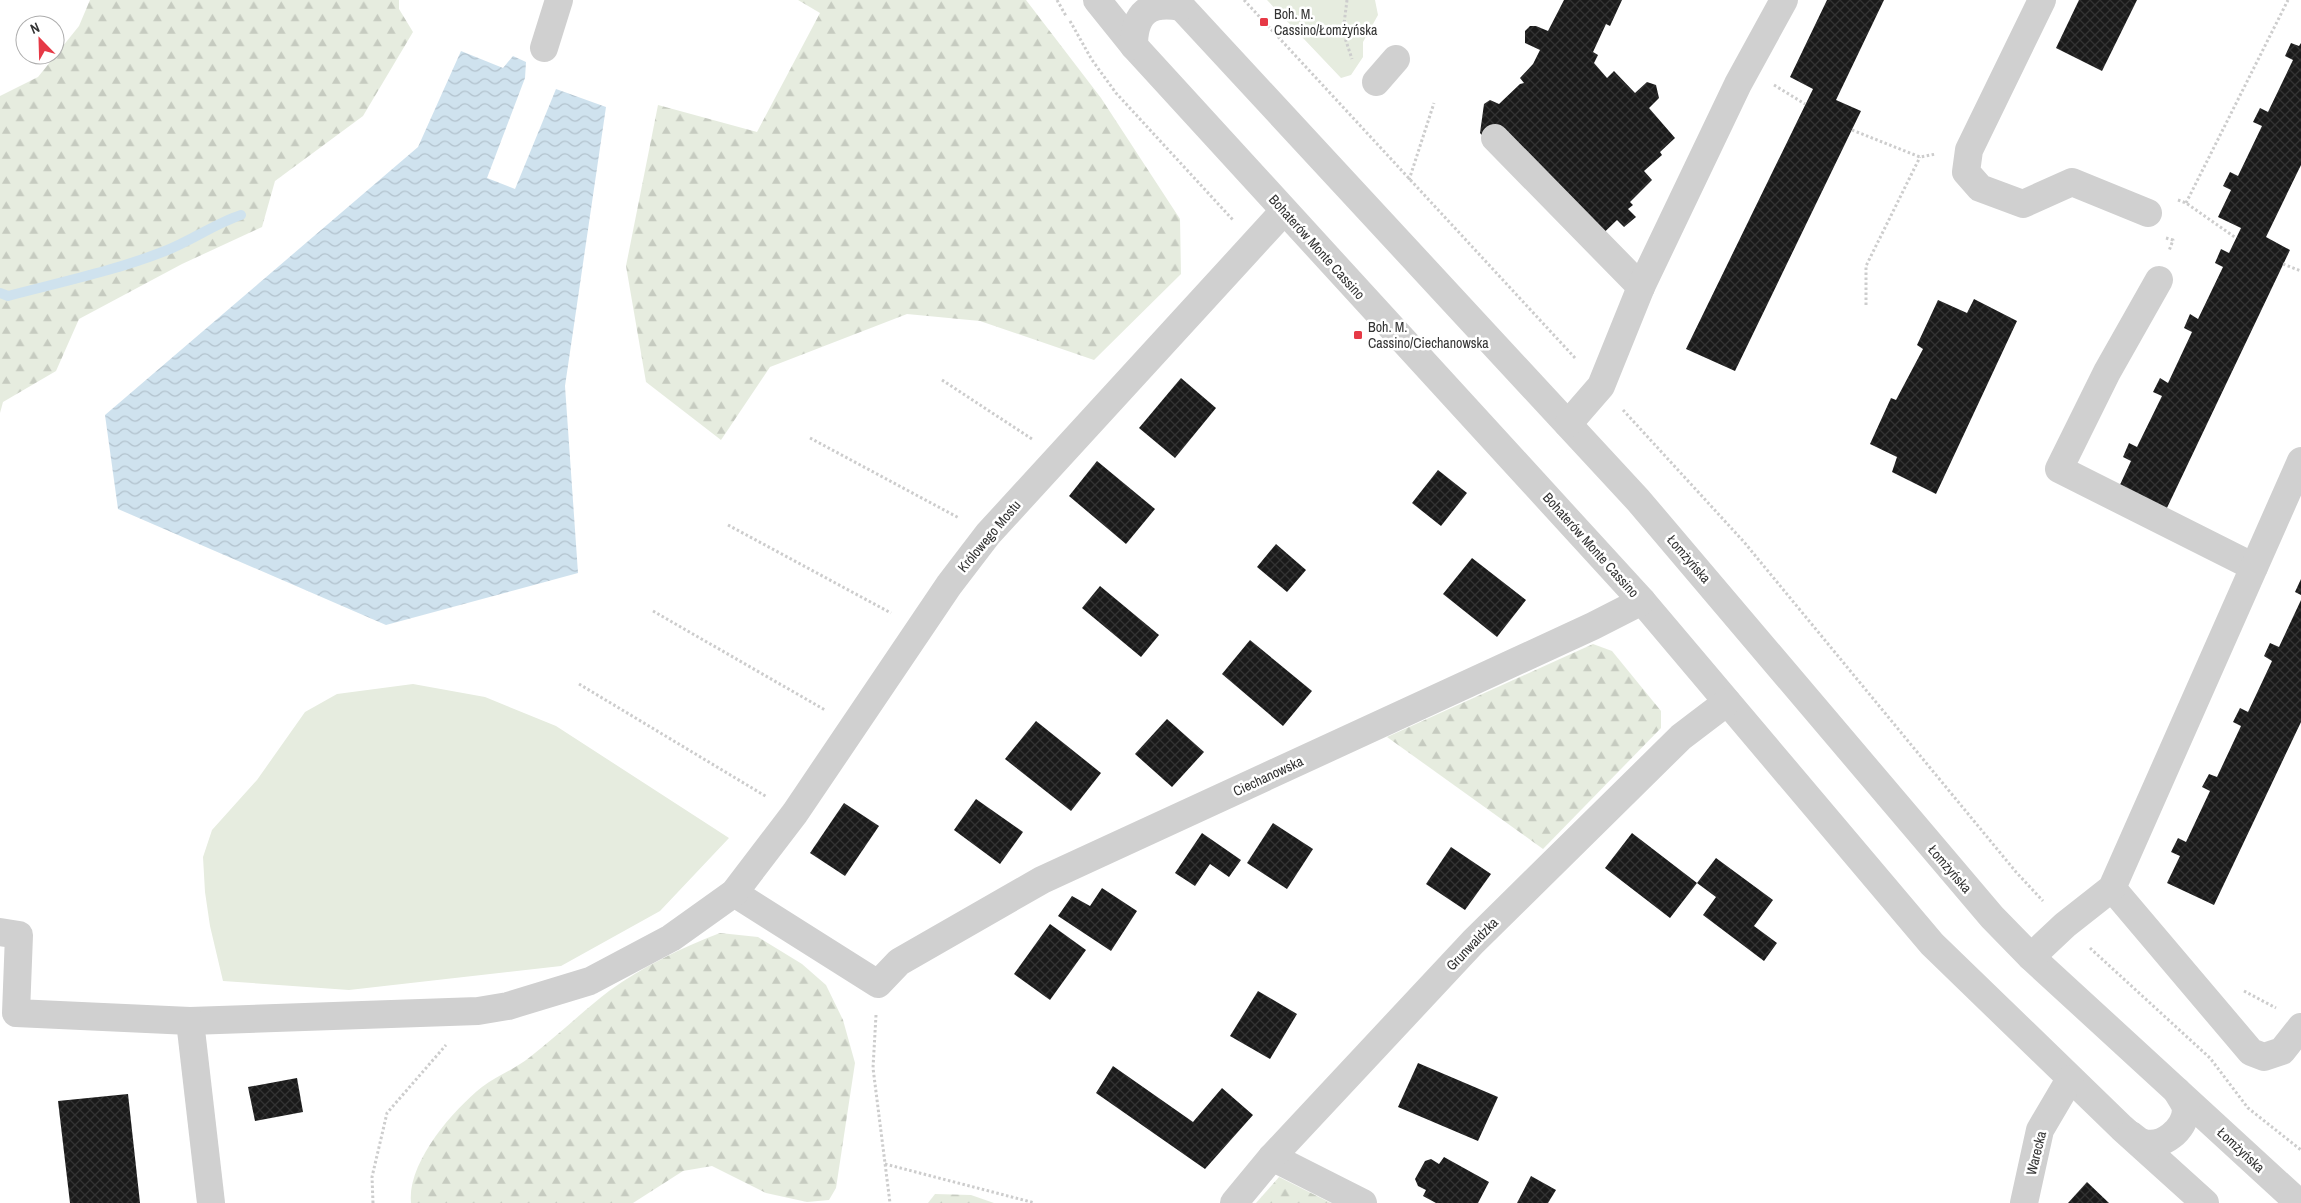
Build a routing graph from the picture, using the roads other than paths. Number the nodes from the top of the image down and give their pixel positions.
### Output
1 (559, 0) edge
2 (1097, 0) edge
3 (1784, 0) edge
4 (2042, 0) edge
5 (1178, 4) edge
6 (1134, 46) junction
7 (544, 48) dead end
8 (1396, 59) dead end
9 (1376, 82) dead end
10 (1495, 138) dead end
11 (1284, 211) junction
12 (2148, 213) dead end
13 (2159, 280) dead end
14 (1641, 287) junction
15 (1568, 424) junction
16 (2301, 461) edge
17 (2254, 567) junction
18 (1642, 601) junction
19 (1727, 702) junction
20 (2112, 888) junction
21 (734, 893) junction
22 (0, 932) edge
23 (2031, 957) junction
24 (190, 1021) junction
25 (2301, 1027) edge
26 (2070, 1079) junction
27 (2177, 1091) junction
28 (2122, 1128) junction
29 (1272, 1157) junction
30 (211, 1203) edge
31 (1234, 1203) edge
32 (1363, 1203) edge
33 (2024, 1203) edge
34 (2205, 1203) edge
35 (2299, 1203) edge

1 - 7 street
2 - 6 street, Bohaterów Monte Cassino
3 - 14 street
4 - 12 street
5 - 6 street
5 - 15 street
6 - 11 street, Bohaterów Monte Cassino
8 - 9 street
10 - 14 street
11 - 18 street, Bohaterów Monte Cassino
11 - 21 street, Królowego Mostu
13 - 17 street
14 - 15 street
15 - 23 street, Łomżyńska
16 - 17 street
17 - 20 street
18 - 19 street
18 - 21 street, Ciechanowska
19 - 26 street
19 - 29 street, Grunwaldzka
20 - 23 street
20 - 25 street
21 - 24 street, Królowego Mostu
22 - 24 street, Królowego Mostu
23 - 27 street, Łomżyńska
24 - 30 street
26 - 28 street
26 - 33 street, Warecka
27 - 28 street
27 - 35 street, Łomżyńska
28 - 34 street
29 - 31 street, Grunwaldzka
29 - 32 street

